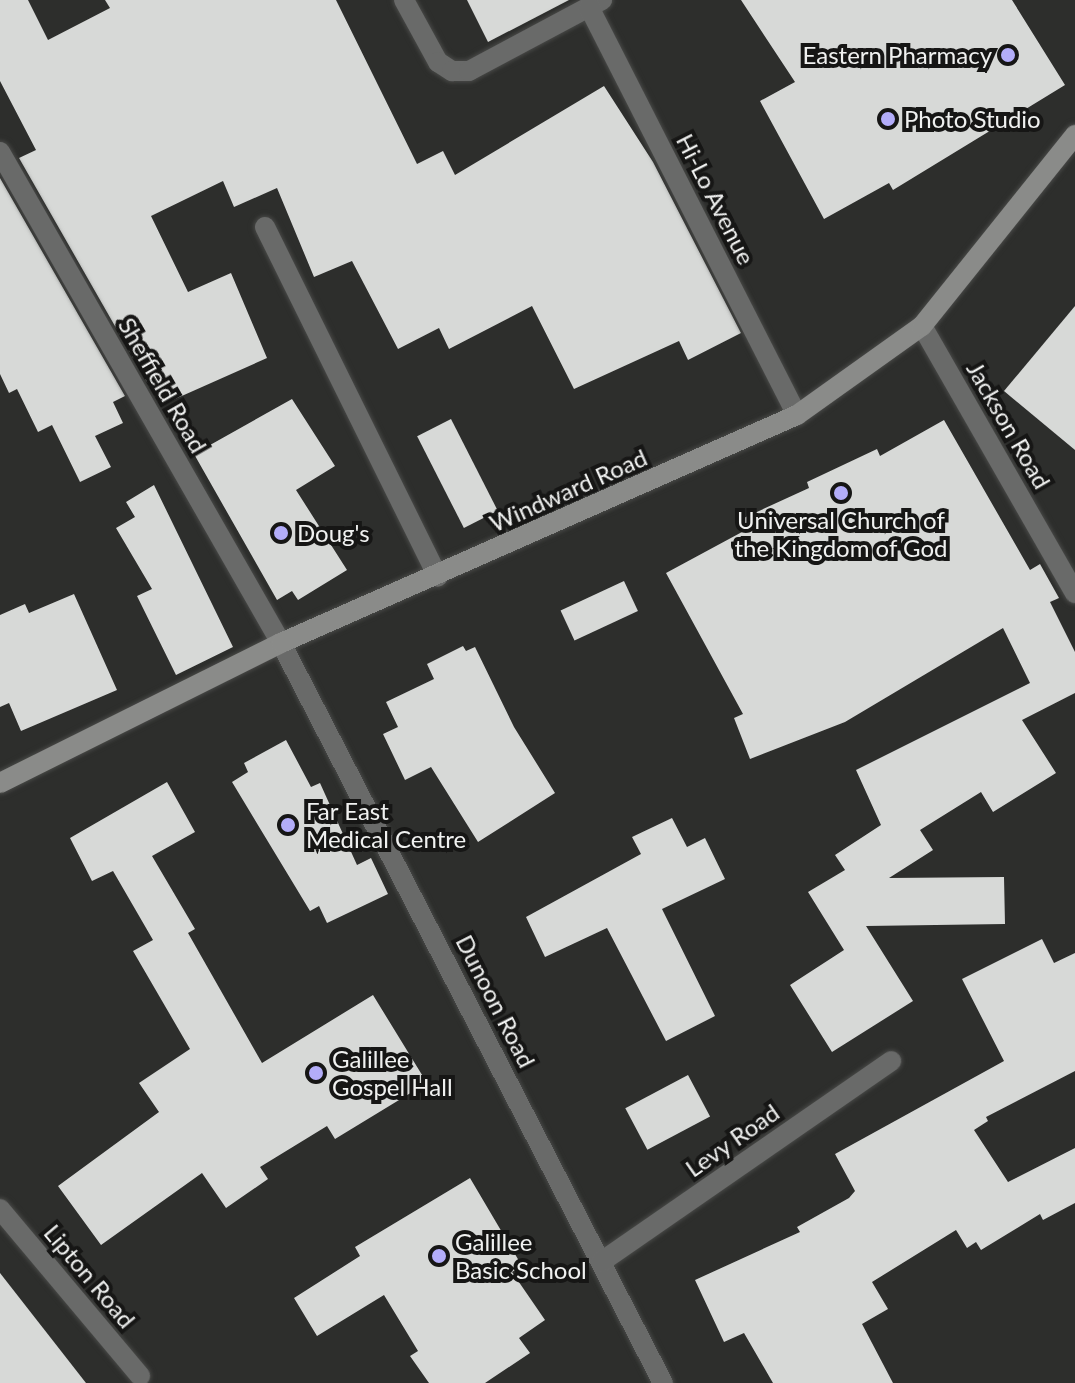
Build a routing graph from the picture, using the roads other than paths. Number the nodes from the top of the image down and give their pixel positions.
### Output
1 (404, 0) edge
2 (596, 4) edge
3 (1075, 135) edge
4 (0, 152) edge
5 (265, 227) dead end
6 (922, 326) junction
7 (797, 415) junction
8 (438, 577) junction
9 (1075, 593) edge
10 (281, 643) junction
11 (0, 783) edge
12 (891, 1061) dead end
13 (0, 1209) edge
14 (601, 1262) junction
15 (140, 1376) dead end
16 (663, 1383) edge

1 - 2 street
2 - 7 street, Hi-Lo Avenue
3 - 6 main road, Windward Road
4 - 10 street, Sheffield Road
5 - 8 street
6 - 7 main road, Windward Road
6 - 9 street, Jackson Road
7 - 8 main road, Windward Road
8 - 10 main road, Windward Road
10 - 11 main road, Windward Road
10 - 14 street, Dunoon Road
12 - 14 street, Levy Road
13 - 15 street, Lipton Road
14 - 16 street, Dunoon Road

